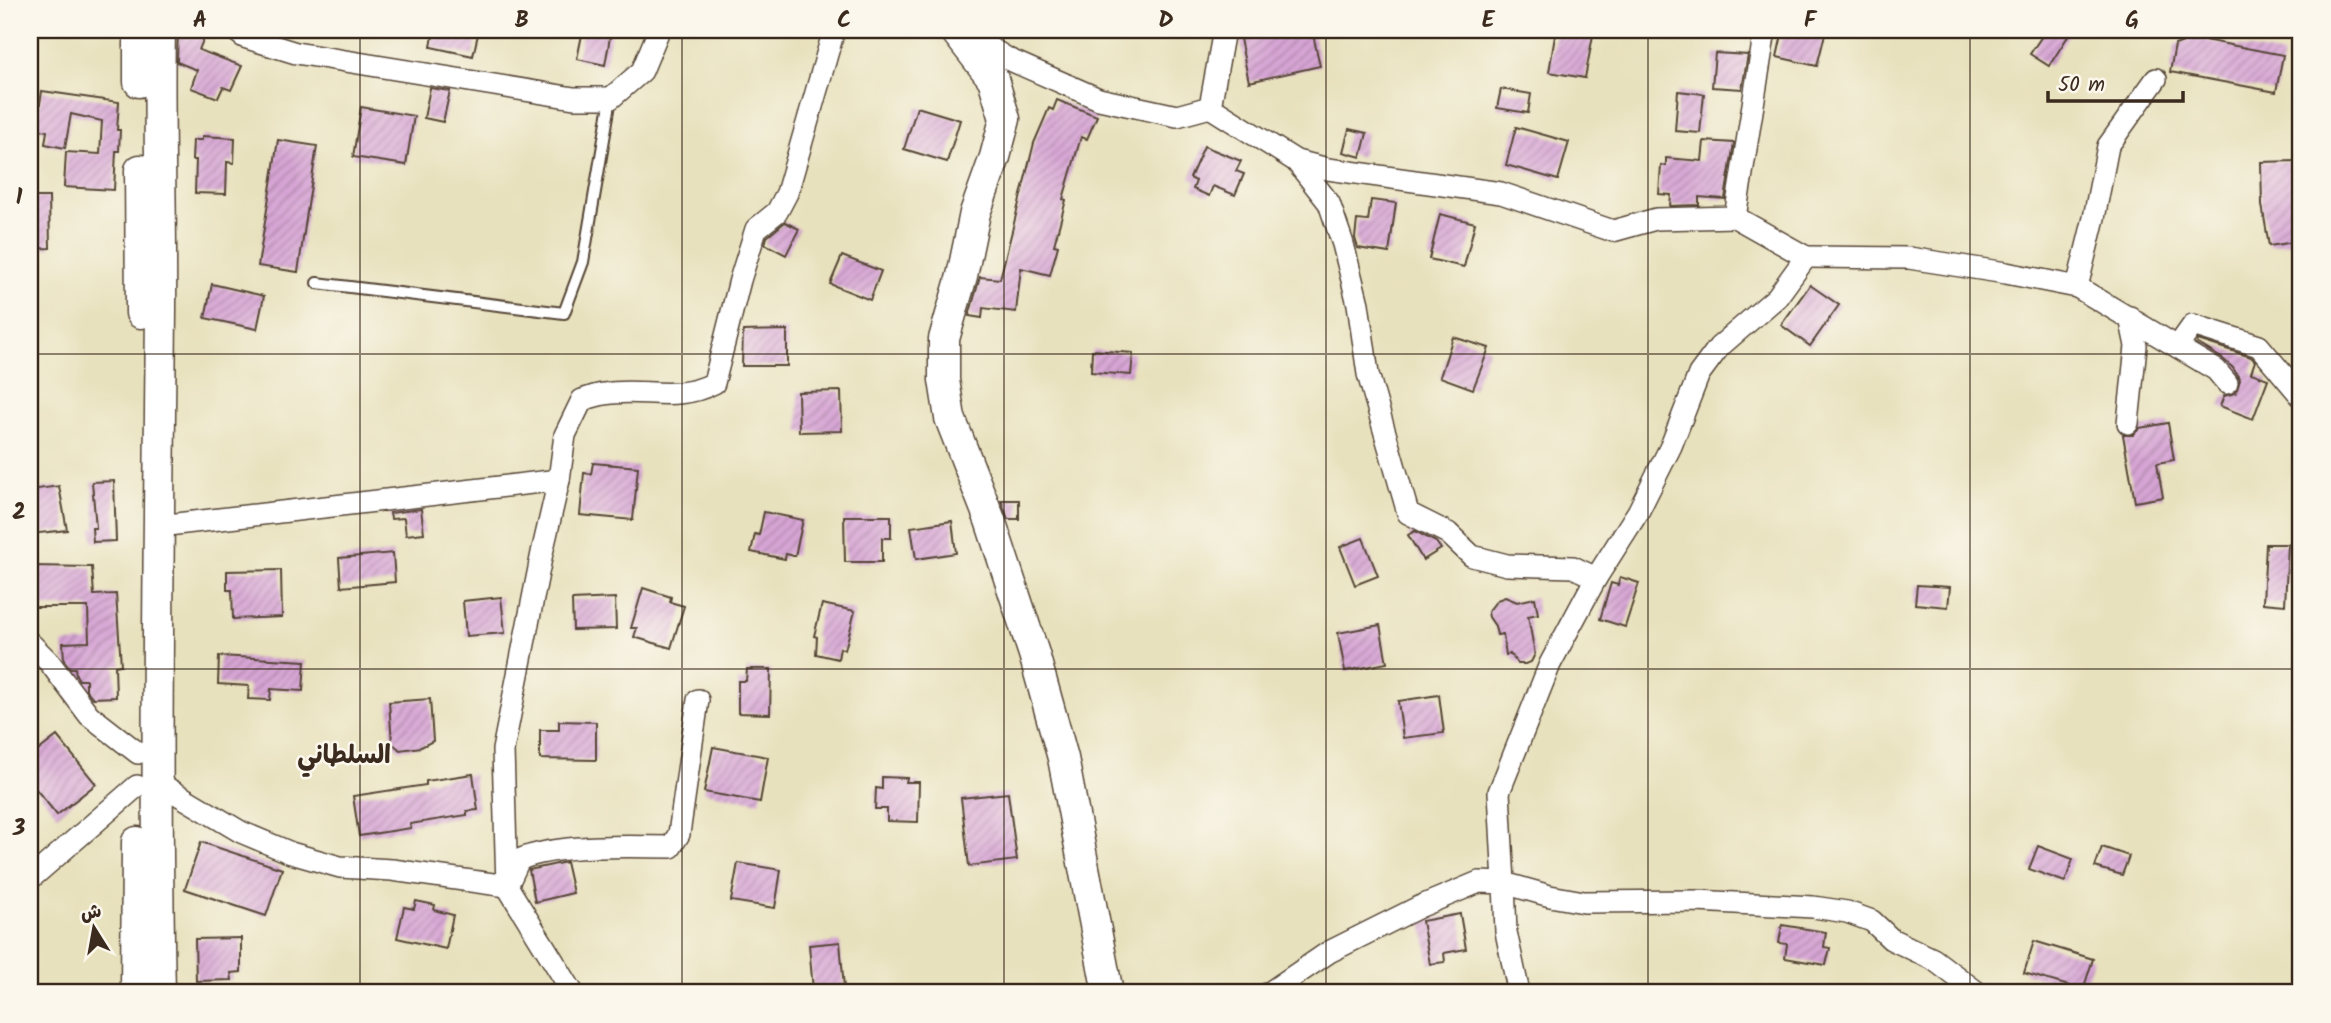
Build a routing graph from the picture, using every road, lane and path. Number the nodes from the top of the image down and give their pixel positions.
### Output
1 (139, 30) edge
2 (160, 30) edge
3 (235, 30) edge
4 (659, 30) edge
5 (834, 30) edge
6 (955, 30) edge
7 (960, 30) edge
8 (1224, 30) edge
9 (1765, 30) edge
10 (2156, 79) dead end
11 (611, 98) junction
12 (1210, 107) junction
13 (1296, 161) junction
14 (1735, 217) junction
15 (1806, 257) junction
16 (317, 283) dead end
17 (2077, 287) junction
18 (2130, 317) junction
19 (2178, 346) junction
20 (2227, 383) dead end
21 (2301, 397) edge
22 (2128, 423) dead end
23 (559, 480) junction
24 (159, 526) junction
25 (1597, 578) junction
26 (30, 643) edge
27 (698, 700) dead end
28 (138, 753) junction
29 (147, 784) junction
30 (30, 879) edge
31 (1504, 883) junction
32 (507, 886) junction
33 (136, 993) edge
34 (160, 993) edge
35 (573, 993) edge
36 (1108, 993) edge
37 (1269, 993) edge
38 (1519, 993) edge
39 (1978, 993) edge

1 - 28 main road
2 - 24 main road
3 - 11 street
4 - 11 street
5 - 23 street
6 - 36 main road
7 - 12 street
8 - 12 street
9 - 14 street
10 - 17 street
11 - 16 lane
12 - 13 street
13 - 14 street
13 - 25 street
14 - 15 street
15 - 17 street
15 - 25 street
17 - 18 street
18 - 19 street
18 - 22 street
19 - 20 street
19 - 21 street
23 - 24 street
23 - 32 street
24 - 29 main road
25 - 31 street
26 - 28 street
27 - 32 street
28 - 29 main road
29 - 30 street
29 - 32 street
29 - 33 main road
29 - 34 main road
31 - 37 street
31 - 38 street
31 - 39 street
32 - 35 street

